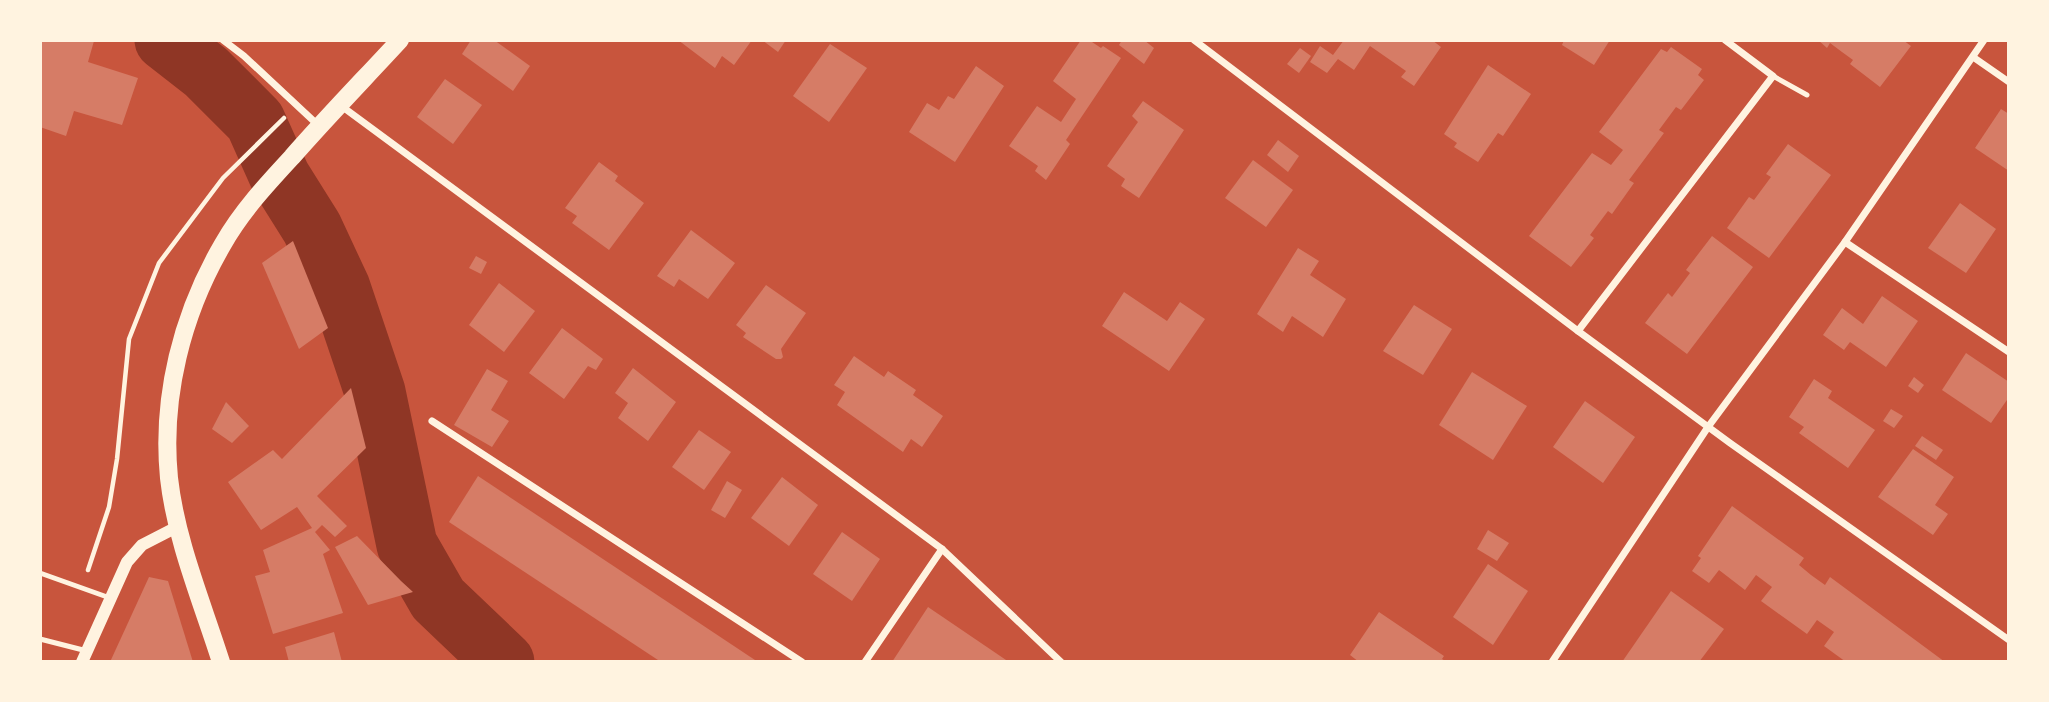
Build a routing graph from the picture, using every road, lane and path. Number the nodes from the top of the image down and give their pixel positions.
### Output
1 (223, 40) edge
2 (400, 40) edge
3 (1194, 40) edge
4 (1725, 40) edge
5 (1984, 40) edge
6 (1973, 57) junction
7 (1773, 76) junction
8 (2009, 82) edge
9 (1807, 95) dead end
10 (340, 105) junction
11 (319, 127) junction
12 (270, 131) dead end
13 (1845, 242) junction
14 (1578, 331) junction
15 (2009, 352) edge
16 (432, 421) dead end
17 (1708, 427) junction
18 (177, 527) junction
19 (942, 549) junction
20 (40, 573) edge
21 (83, 587) junction
22 (110, 598) junction
23 (40, 639) edge
24 (2009, 640) edge
25 (84, 656) edge
26 (221, 662) edge
27 (802, 662) edge
28 (865, 662) edge
29 (1061, 662) edge
30 (1552, 662) edge

1 - 11 street
2 - 10 main road
3 - 14 street
4 - 7 street
5 - 6 street
6 - 8 street
6 - 13 street
7 - 9 lane
7 - 14 street
10 - 11 main road
10 - 19 street
11 - 18 main road
12 - 21 path
13 - 15 street
13 - 17 street
14 - 17 street
16 - 27 street
17 - 24 street
17 - 30 street
18 - 22 street
18 - 26 main road
19 - 28 street
19 - 29 street
20 - 21 lane
21 - 22 lane
22 - 25 street
23 - 25 lane

